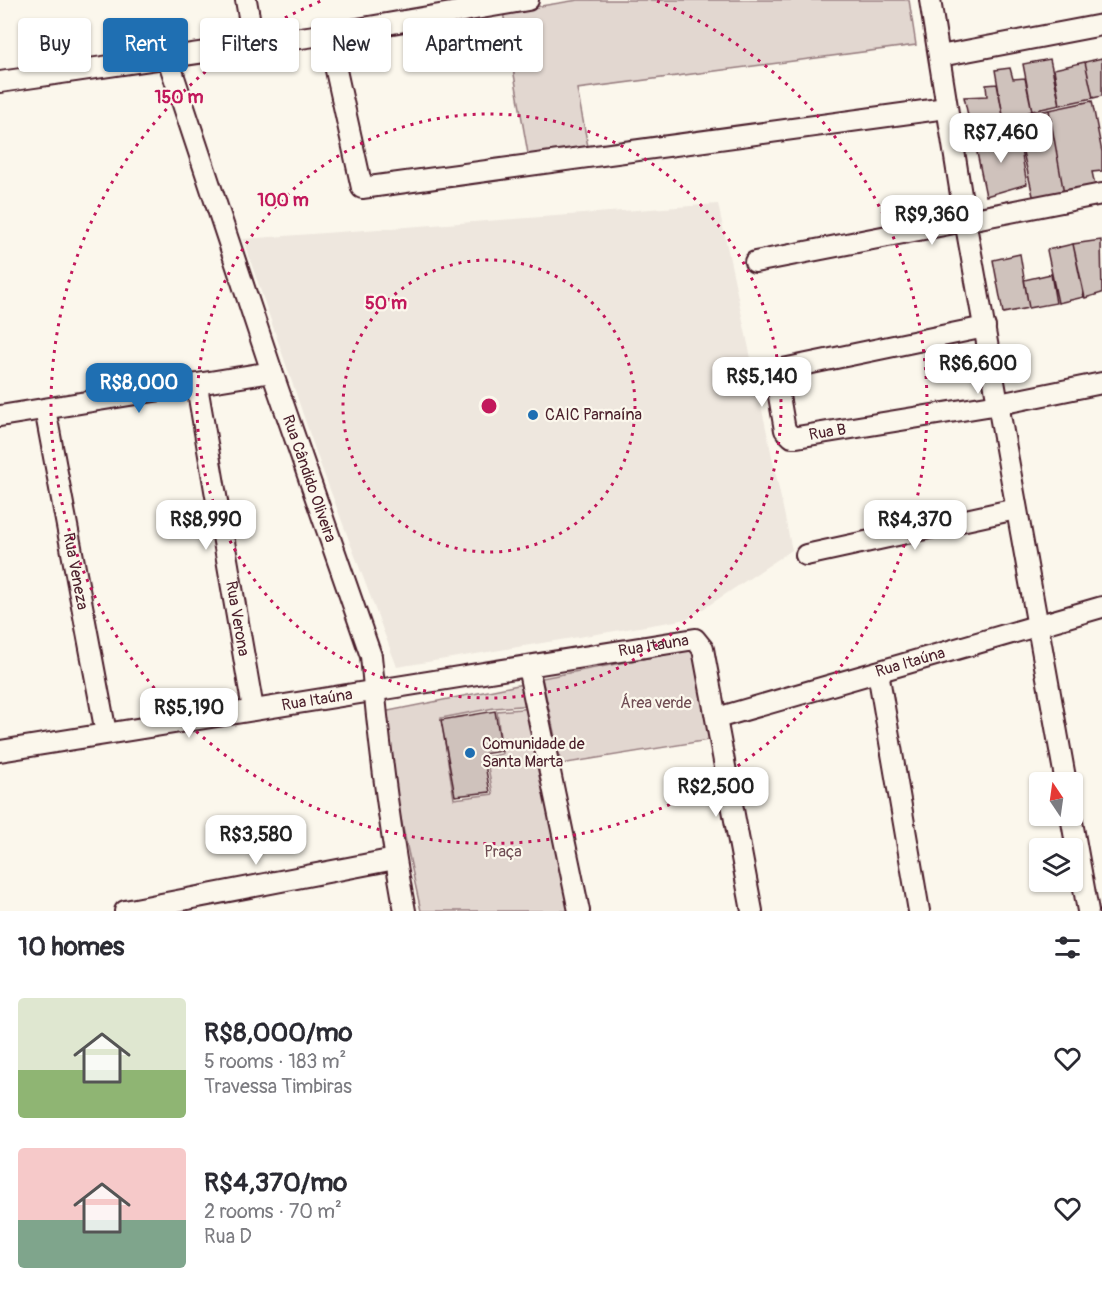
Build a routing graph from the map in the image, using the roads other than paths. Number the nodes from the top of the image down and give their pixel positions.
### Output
1 (246, 0) edge
2 (528, 0) edge
3 (930, 0) edge
4 (249, 18) edge
5 (391, 23) edge
6 (1102, 25) edge
7 (940, 56) junction
8 (103, 66) edge
9 (172, 72) edge
10 (336, 72) edge
11 (0, 82) edge
12 (946, 108) junction
13 (1102, 194) edge
14 (964, 220) junction
15 (755, 262) dead end
16 (986, 327) junction
17 (272, 372) junction
18 (1102, 383) edge
19 (197, 386) junction
20 (999, 404) junction
21 (45, 409) junction
22 (0, 416) edge
23 (1016, 509) junction
24 (806, 555) dead end
25 (1102, 607) edge
26 (1038, 625) junction
27 (528, 667) junction
28 (878, 672) junction
29 (373, 693) junction
30 (253, 709) junction
31 (717, 718) junction
32 (106, 733) junction
33 (0, 752) edge
34 (1064, 772) edge
35 (1073, 826) edge
36 (395, 859) junction
37 (1088, 909) edge
38 (125, 911) edge
39 (405, 911) edge
40 (579, 911) edge
41 (752, 911) edge
42 (919, 911) edge

1 - 4 street
2 - 5 street
3 - 7 street
6 - 7 street
7 - 12 street
8 - 11 street
9 - 17 street, Rua Cândido Oliveira
10 - 12 street
12 - 14 street
13 - 14 street
14 - 15 street
14 - 16 street
16 - 20 street
16 - 20 street, Rua B
17 - 19 street
17 - 29 street, Rua Cândido Oliveira
18 - 20 street, Rua B
19 - 21 street
19 - 30 street, Rua Verona
20 - 23 street
21 - 22 street
21 - 32 street, Rua Veneza
23 - 24 street
23 - 26 street
25 - 26 street, Rua Itaúna
26 - 28 street, Rua Itaúna
26 - 34 street
27 - 29 street, Rua Itaúna
27 - 31 street, Rua Itauna
27 - 40 street
28 - 31 street, Rua Itaúna
28 - 42 street
29 - 30 street, Rua Itaúna
29 - 36 street, Rua Cândido Oliveira
30 - 32 street, Rua Itaúna
31 - 41 street
32 - 33 street, Rua Itaúna
35 - 37 street
36 - 38 street
36 - 39 street, Rua Cândido Oliveira

